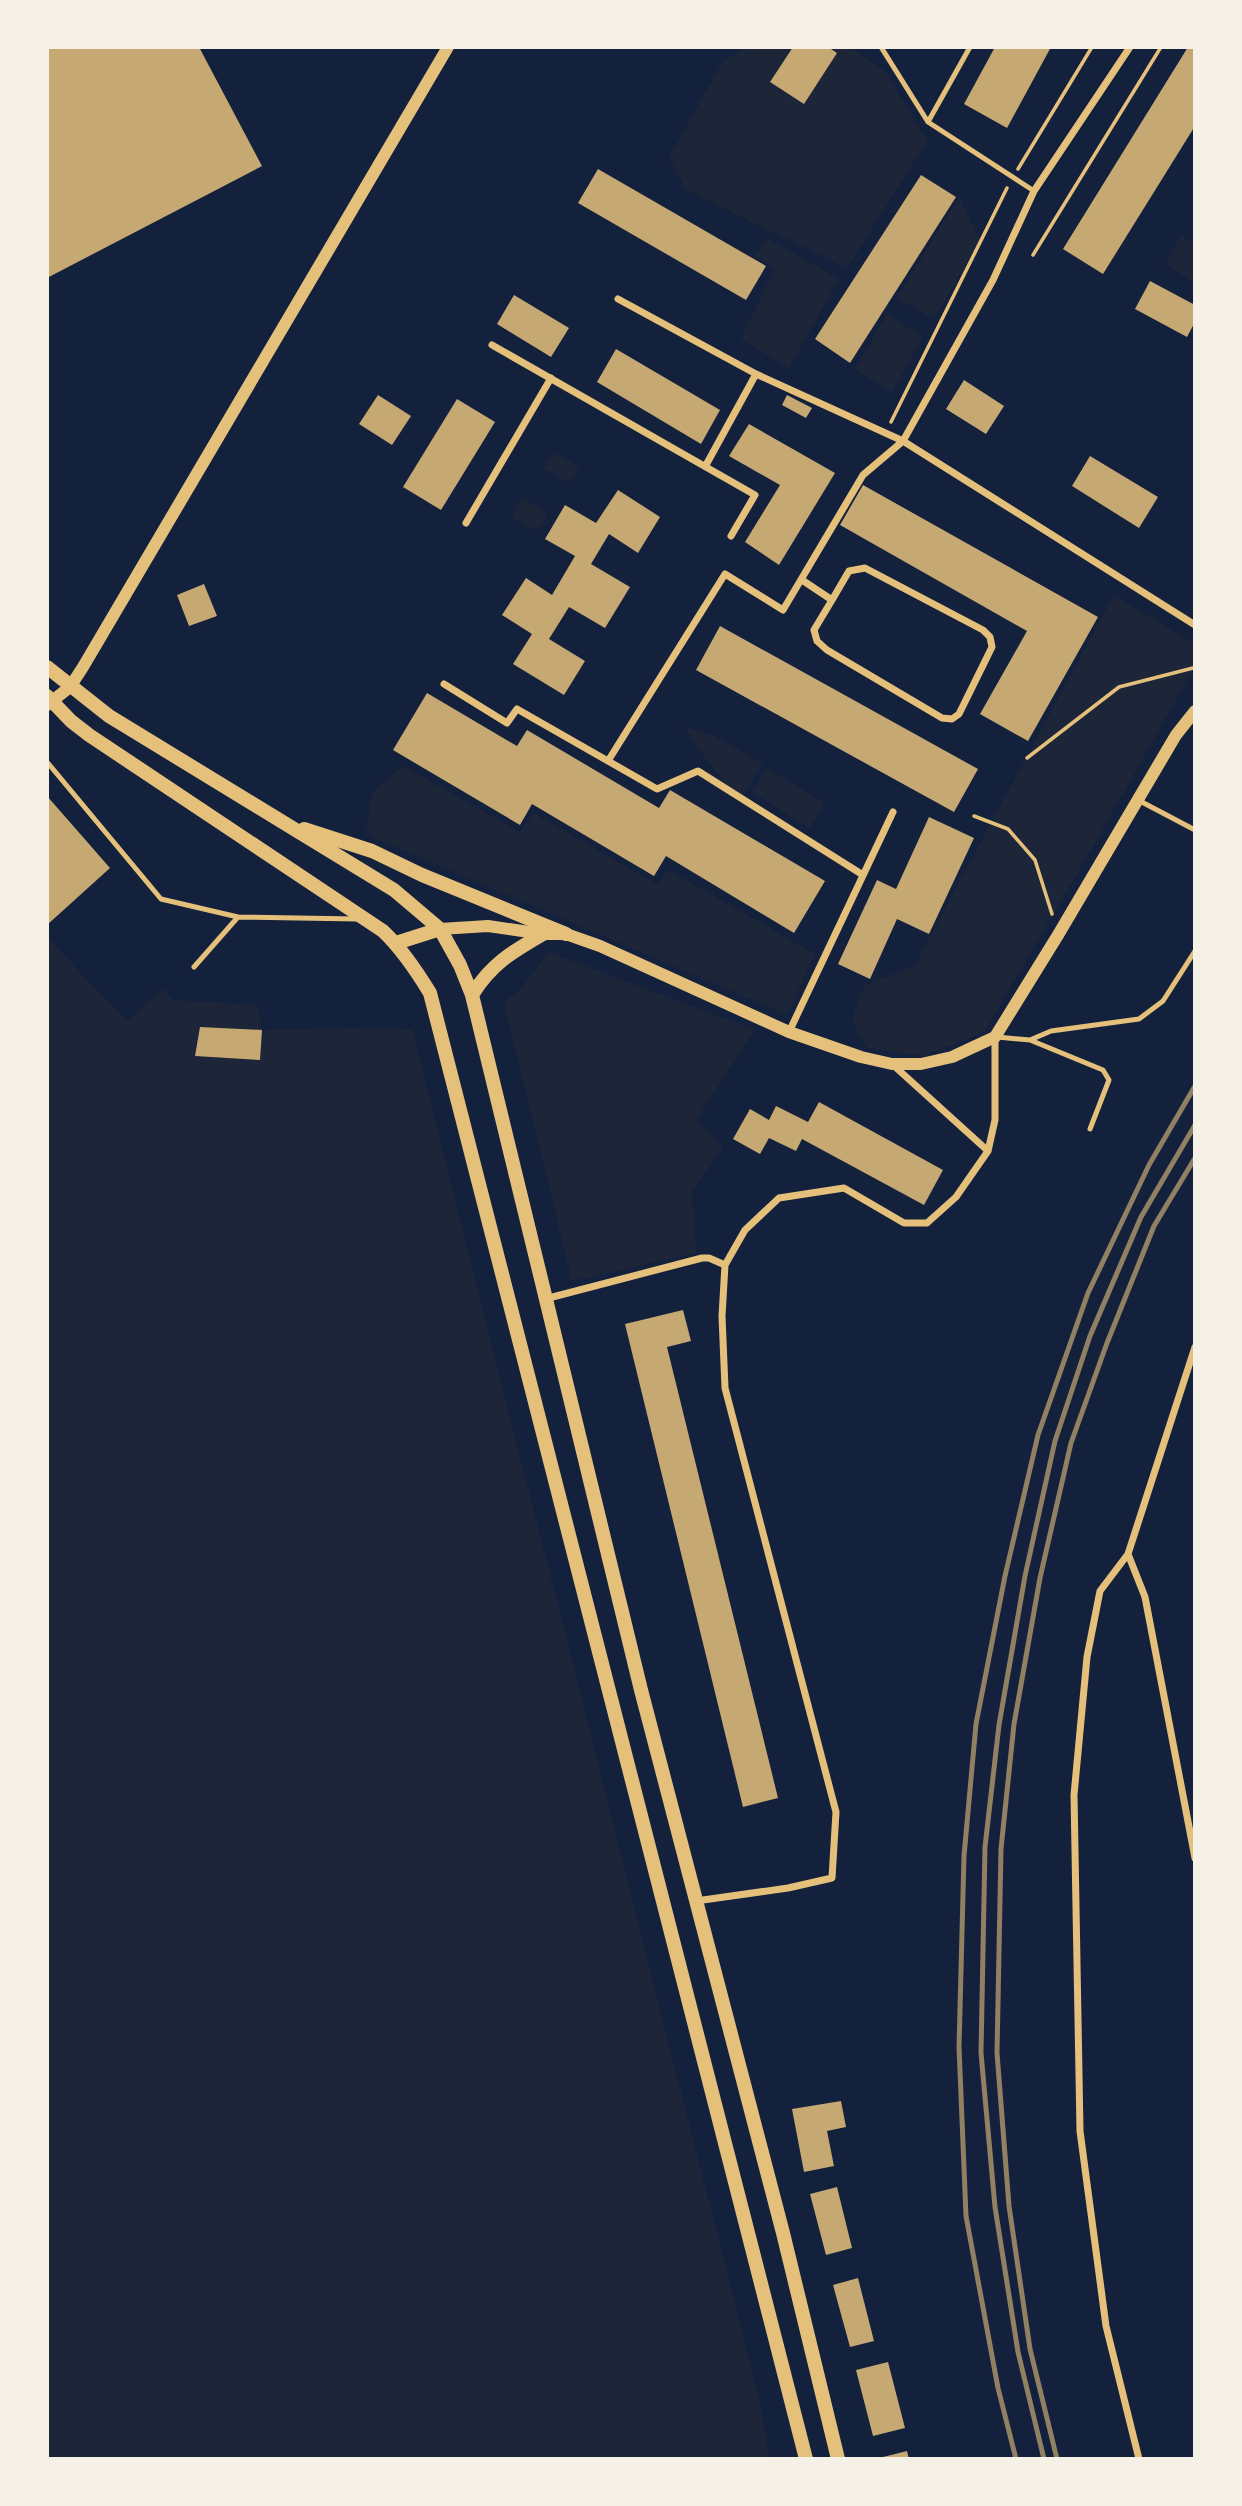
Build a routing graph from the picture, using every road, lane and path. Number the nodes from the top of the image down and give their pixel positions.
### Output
1 (448, 47) edge
2 (881, 47) edge
3 (970, 47) edge
4 (1092, 47) edge
5 (1130, 47) edge
6 (1161, 47) edge
7 (928, 122) junction
8 (1013, 177) junction
9 (1034, 191) junction
10 (1033, 255) dead end
11 (618, 299) dead end
12 (492, 345) dead end
13 (756, 374) junction
14 (551, 378) junction
15 (886, 434) junction
16 (903, 441) junction
17 (706, 465) junction
18 (466, 523) dead end
19 (731, 536) dead end
20 (802, 580) junction
21 (832, 600) junction
22 (1195, 625) edge
23 (47, 667) edge
24 (1194, 668) edge
25 (444, 684) dead end
26 (70, 687) junction
27 (49, 701) edge
28 (1195, 711) edge
29 (1027, 758) dead end
30 (608, 761) junction
31 (47, 762) edge
32 (1138, 800) junction
33 (892, 812) dead end
34 (974, 816) dead end
35 (281, 821) junction
36 (1195, 830) edge
37 (863, 876) junction
38 (238, 917) junction
39 (367, 919) junction
40 (440, 929) junction
41 (543, 934) junction
42 (566, 934) junction
43 (1058, 935) junction
44 (396, 943) junction
45 (1195, 951) edge
46 (194, 967) dead end
47 (472, 995) junction
48 (789, 1032) junction
49 (995, 1037) junction
50 (1030, 1040) junction
51 (892, 1064) junction
52 (1090, 1129) dead end
53 (988, 1152) junction
54 (725, 1265) junction
55 (545, 1299) junction
56 (1195, 1347) edge
57 (1128, 1554) junction
58 (1195, 1858) edge
59 (696, 1901) junction
60 (806, 2459) edge
61 (838, 2459) edge
62 (1139, 2459) edge

1 - 26 street
2 - 7 lane
3 - 7 lane
4 - 8 path
5 - 9 street
6 - 10 path
7 - 8 lane
8 - 9 lane
8 - 15 path
9 - 16 street
11 - 13 street
12 - 14 street
13 - 15 street
13 - 17 street
14 - 17 street
14 - 18 street
15 - 16 street
16 - 20 street
16 - 22 street
17 - 19 street
20 - 21 street
20 - 30 street
21 - 21 street
23 - 26 main road
24 - 29 path
25 - 30 street
26 - 27 street
26 - 35 main road
27 - 39 main road
28 - 32 street
30 - 37 street
31 - 38 lane
32 - 36 lane
32 - 43 street
33 - 37 street
34 - 43 path
35 - 40 main road
35 - 42 main road
37 - 48 street
38 - 39 lane
38 - 46 lane
39 - 44 main road
40 - 41 street
40 - 44 main road
40 - 47 main road
41 - 42 street
41 - 47 main road
42 - 48 street
43 - 49 street
44 - 60 main road
45 - 50 lane
47 - 55 main road
48 - 51 street
49 - 50 lane
49 - 51 street
49 - 53 street
50 - 52 lane
51 - 53 street
53 - 54 street
54 - 55 street
54 - 59 street
55 - 59 main road
56 - 57 street
57 - 58 street
57 - 62 street
59 - 61 main road

